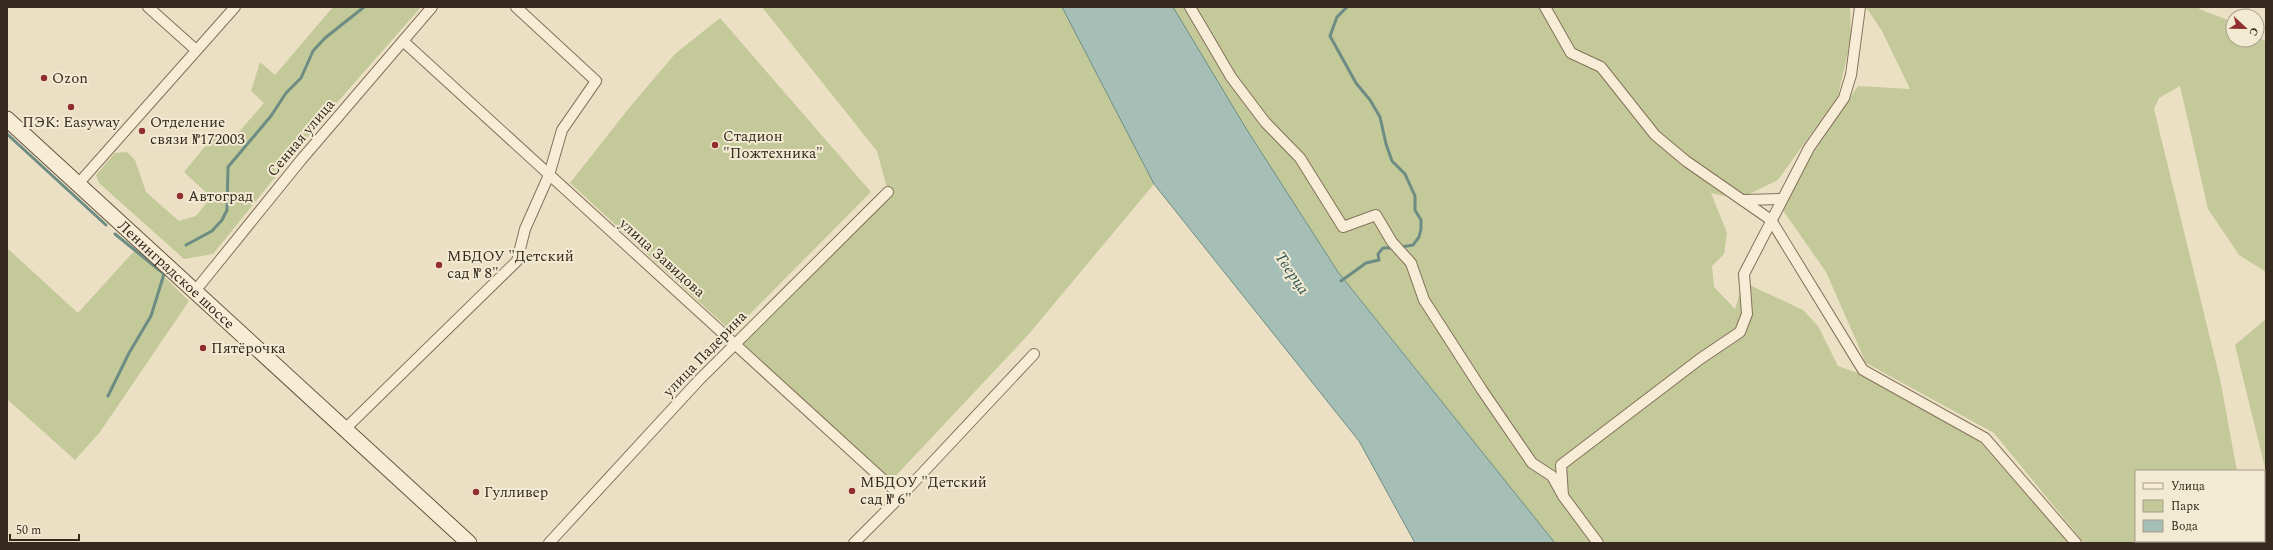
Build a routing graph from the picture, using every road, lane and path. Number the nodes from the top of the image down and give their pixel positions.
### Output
1 (148, 7) edge
2 (235, 7) edge
3 (432, 7) edge
4 (516, 7) edge
5 (1190, 7) edge
6 (1545, 7) edge
7 (1860, 7) edge
8 (403, 41) junction
9 (196, 50) junction
10 (7, 119) edge
11 (549, 175) junction
12 (78, 184) junction
13 (888, 192) dead end
14 (1782, 199) junction
15 (1745, 200) junction
16 (1771, 220) junction
17 (195, 292) junction
18 (734, 344) junction
19 (1034, 354) dead end
20 (345, 429) junction
21 (901, 496) junction
22 (1563, 496) junction
23 (470, 543) edge
24 (549, 543) edge
25 (854, 543) edge
26 (1598, 543) edge
27 (2076, 543) edge

1 - 9 street
2 - 9 street
3 - 8 street, Сенная улица
4 - 11 street
5 - 22 street
6 - 15 street
7 - 14 street
8 - 11 street, улица Завидова
8 - 17 street, Сенная улица
9 - 12 street
10 - 12 main road, Ленинградское шоссе
11 - 18 street, улица Завидова
11 - 20 street
12 - 17 main road, Ленинградское шоссе
13 - 18 street, улица Падерина
14 - 15 street
14 - 16 street
15 - 16 street
16 - 22 street
16 - 27 street
17 - 20 main road, Ленинградское шоссе
18 - 21 street, улица Завидова
18 - 24 street, улица Падерина
19 - 21 street
20 - 23 main road, Ленинградское шоссе
21 - 25 street
22 - 26 street

